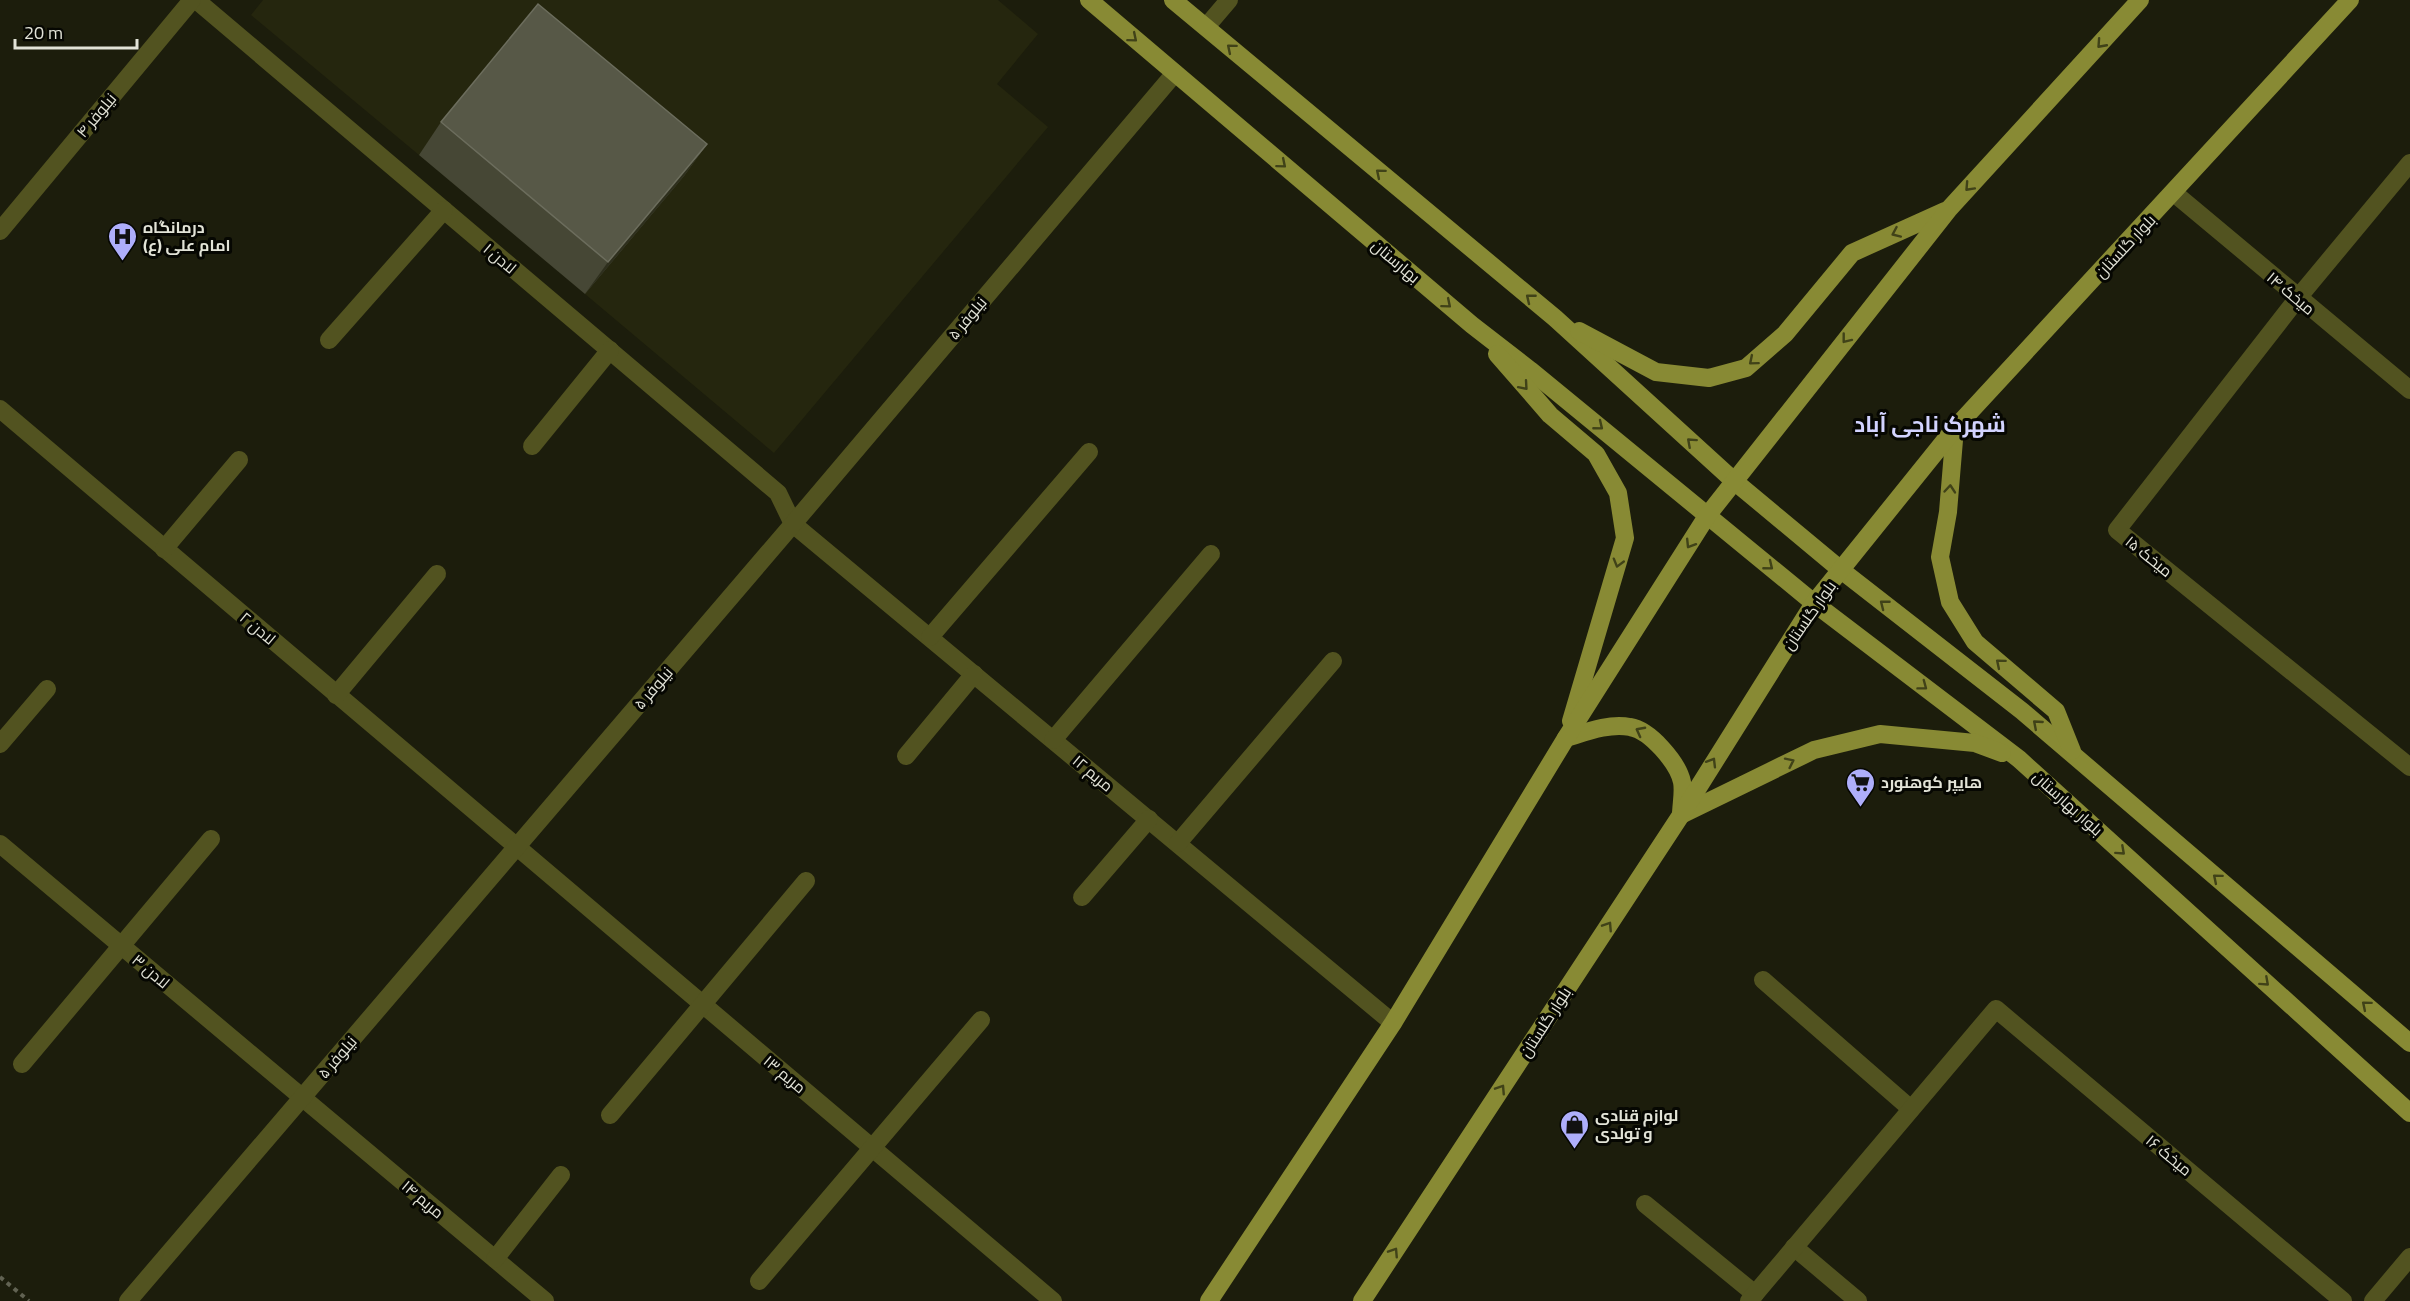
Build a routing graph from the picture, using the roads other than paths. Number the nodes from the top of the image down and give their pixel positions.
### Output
1 (194, 0) edge
2 (1089, 0) edge
3 (1173, 0) edge
4 (1229, 0) edge
5 (2140, 0) edge
6 (2350, 0) edge
7 (1206, 27) junction
8 (1175, 73) junction
9 (2410, 163) edge
10 (2174, 193) junction
11 (1949, 209) junction
12 (444, 210) junction
13 (0, 231) edge
14 (2297, 299) junction
15 (1555, 318) junction
16 (1472, 325) junction
17 (329, 340) dead end
18 (610, 350) junction
19 (2410, 390) edge
20 (0, 409) edge
21 (1954, 428) junction
22 (532, 446) dead end
23 (1089, 452) dead end
24 (239, 460) dead end
25 (1734, 481) junction
26 (1707, 516) junction
27 (793, 524) junction
28 (164, 549) junction
29 (1211, 554) dead end
30 (1841, 570) junction
31 (437, 574) dead end
32 (1815, 603) junction
33 (930, 637) junction
34 (1333, 661) dead end
35 (974, 674) junction
36 (47, 689) dead end
37 (336, 695) junction
38 (1566, 738) junction
39 (1053, 740) junction
40 (0, 744) edge
41 (906, 756) dead end
42 (2074, 756) junction
43 (2019, 759) junction
44 (2410, 767) edge
45 (1681, 815) junction
46 (1149, 819) junction
47 (211, 839) dead end
48 (1178, 843) junction
49 (0, 844) edge
50 (516, 848) junction
51 (806, 881) dead end
52 (1082, 897) dead end
53 (122, 946) junction
54 (1762, 980) dead end
55 (702, 1005) junction
56 (981, 1020) dead end
57 (1393, 1023) junction
58 (2410, 1043) edge
59 (22, 1064) dead end
60 (302, 1098) junction
61 (1911, 1109) junction
62 (2410, 1113) edge
63 (609, 1115) dead end
64 (873, 1149) junction
65 (561, 1175) dead end
66 (1645, 1204) dead end
67 (1794, 1247) junction
68 (2410, 1257) edge
69 (495, 1259) junction
70 (759, 1281) dead end
71 (1752, 1297) edge
72 (128, 1301) edge
73 (545, 1301) edge
74 (1053, 1301) edge
75 (1209, 1301) edge
76 (1362, 1301) edge
77 (1858, 1301) edge
78 (2343, 1301) edge
79 (2373, 1301) edge

1 - 12 street, لادن ۱
1 - 13 street, نیلوفر ۴
2 -> 8 main road, بهارستان
3 - 7 main road
4 - 7 street
5 -> 11 main road
6 - 10 main road, بلوار گلستان
15 -> 7 main road
8 -> 16 main road, بهارستان
8 - 27 street, نیلوفر ۵
9 - 14 street
10 - 14 street, میخک ۱۴
10 - 21 main road, بلوار گلستان
11 -> 15 main road
11 -> 25 main road
12 - 17 street
12 - 18 street, لادن ۱
14 - 19 street, میخک ۱۴
14 - 44 street, میخک ۱۵
25 -> 15 main road
16 -> 26 main road, بهارستان
16 -> 38 main road
18 - 22 street
18 - 27 street, لادن ۱
20 - 28 street, لادن ۲
21 - 30 main road, بلوار گلستان
42 -> 21 main road
23 - 33 street
24 - 28 street
25 - 26 main road
25 - 30 main road
26 -> 32 main road, بلوار بهارستان
26 -> 38 main road
27 - 33 street, مریم ۱۲
27 - 50 street, نیلوفر ۵
28 - 37 street, لادن ۲
29 - 39 street
30 - 32 main road, بلوار گلستان
42 -> 30 main road
31 - 37 street
32 -> 43 main road, بلوار بهارستان
45 -> 32 main road, بلوار گلستان
33 - 35 street, مریم ۱۲
34 - 48 street
35 - 39 street, مریم ۱۲
35 - 41 street
36 - 40 street
37 - 50 street, لادن ۲
45 -> 38 main road
38 - 57 main road
39 - 46 street, مریم ۱۲
58 -> 42 main road
45 -> 43 main road
43 -> 62 main road, بلوار بهارستان
76 -> 45 main road, بلوار گلستان
46 - 48 street, مریم ۱۲
46 - 52 street
47 - 53 street
48 - 57 street, مریم ۱۲
49 - 53 street, لادن ۳
50 - 55 street, مریم ۱۳
50 - 60 street, نیلوفر ۵
51 - 55 street
53 - 59 street
53 - 60 street, لادن ۳
54 - 61 street
55 - 63 street
55 - 64 street, مریم ۱۳
56 - 64 street
57 - 75 main road
60 - 69 street, مریم ۱۴
60 - 72 street, نیلوفر ۵
61 - 67 street
61 - 78 street, میخک ۱۶
64 - 70 street
64 - 74 street, مریم ۱۳
65 - 69 street
66 - 71 street
67 - 71 street
67 - 77 street
68 - 79 street
69 - 73 street, مریم ۱۴

